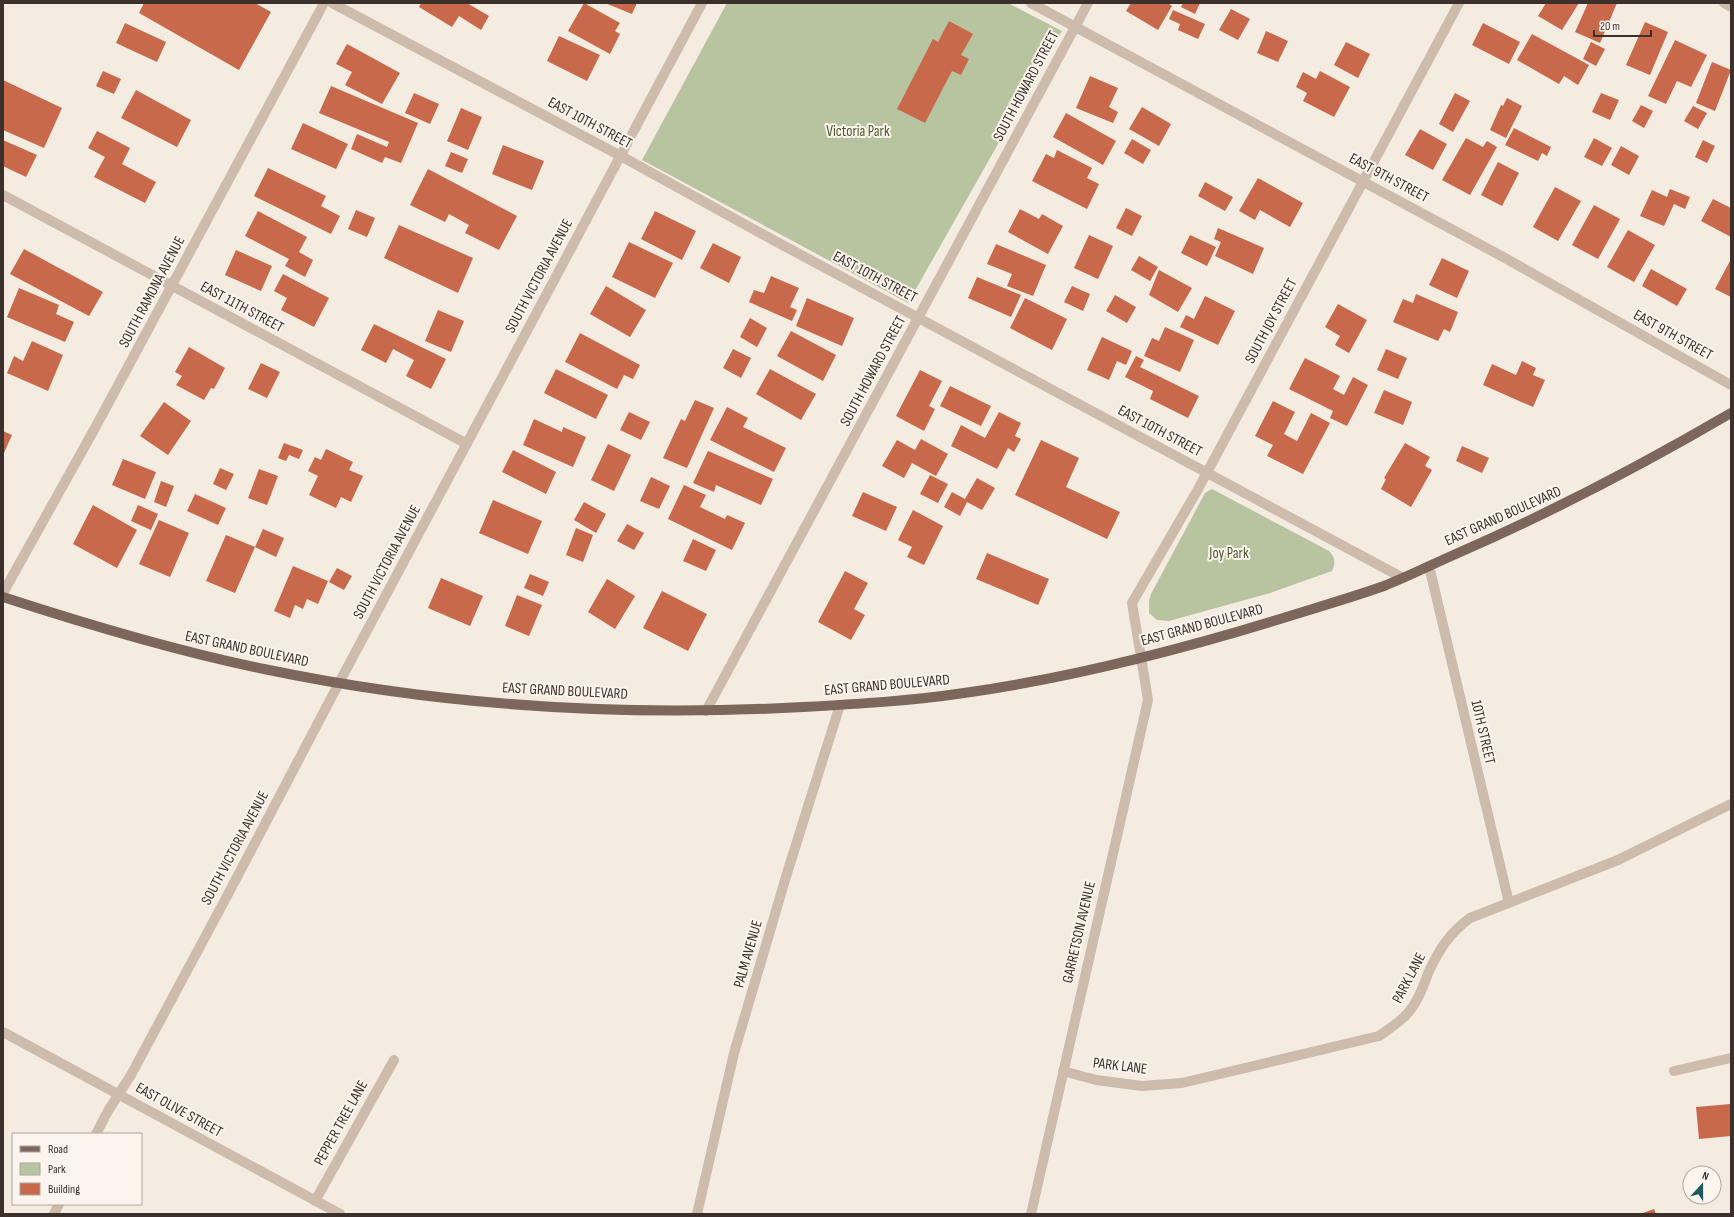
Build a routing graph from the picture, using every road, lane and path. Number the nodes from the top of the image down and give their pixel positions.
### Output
1 (324, 3) edge
2 (332, 3) edge
3 (702, 3) edge
4 (1031, 3) edge
5 (1088, 3) edge
6 (1459, 3) edge
7 (1724, 3) edge
8 (1731, 7) edge
9 (1075, 27) junction
10 (620, 155) junction
11 (1364, 182) junction
12 (3, 196) edge
13 (172, 286) junction
14 (919, 318) junction
15 (1731, 385) edge
16 (1731, 414) edge
17 (467, 444) junction
18 (1207, 473) junction
19 (1429, 566) junction
20 (1403, 578) junction
21 (3, 593) edge
22 (3, 597) edge
23 (1141, 657) junction
24 (339, 683) junction
25 (840, 705) junction
26 (706, 711) junction
27 (1731, 804) edge
28 (1509, 903) junction
29 (3, 1032) edge
30 (1731, 1058) edge
31 (394, 1060) dead end
32 (1063, 1071) junction
33 (1674, 1071) dead end
34 (120, 1095) junction
35 (97, 1133) edge
36 (315, 1201) junction
37 (58, 1205) edge
38 (54, 1214) edge
39 (340, 1214) edge
40 (697, 1214) edge
41 (1031, 1214) edge

1 - 13 street, SOUTH RAMONA AVENUE
2 - 10 street, EAST 10TH STREET
3 - 10 street, SOUTH VICTORIA AVENUE
4 - 9 street, EAST 9TH STREET
5 - 9 street, SOUTH HOWARD STREET
6 - 11 street, SOUTH JOY STREET
7 - 8 street
9 - 11 street, EAST 9TH STREET
9 - 14 street, SOUTH HOWARD STREET
10 - 14 street, EAST 10TH STREET
10 - 17 street, SOUTH VICTORIA AVENUE
11 - 15 street, EAST 9TH STREET
11 - 18 street, SOUTH JOY STREET
12 - 13 street, EAST 11TH STREET
13 - 17 street, EAST 11TH STREET
13 - 21 street, SOUTH RAMONA AVENUE
14 - 18 street, EAST 10TH STREET
14 - 26 street, SOUTH HOWARD STREET
16 - 19 main road, EAST GRAND BOULEVARD
17 - 24 street, SOUTH VICTORIA AVENUE
18 - 20 street, EAST 10TH STREET
18 - 23 street, SOUTH JOY STREET
19 - 20 main road, EAST GRAND BOULEVARD
19 - 28 street, 10TH STREET
20 - 23 main road, EAST GRAND BOULEVARD
22 - 24 main road, EAST GRAND BOULEVARD
23 - 25 main road, EAST GRAND BOULEVARD
23 - 32 street, GARRETSON AVENUE
24 - 26 main road, EAST GRAND BOULEVARD
24 - 34 street, SOUTH VICTORIA AVENUE
25 - 26 main road, EAST GRAND BOULEVARD
25 - 40 street, PALM AVENUE
27 - 28 street, PARK LANE
28 - 32 street, PARK LANE
29 - 34 street, EAST OLIVE STREET
30 - 33 street
31 - 36 street, PEPPER TREE LANE
32 - 41 street, GARRETSON AVENUE
34 - 35 street, SOUTH VICTORIA AVENUE
34 - 36 street, EAST OLIVE STREET
36 - 39 street, EAST OLIVE STREET
37 - 38 street

